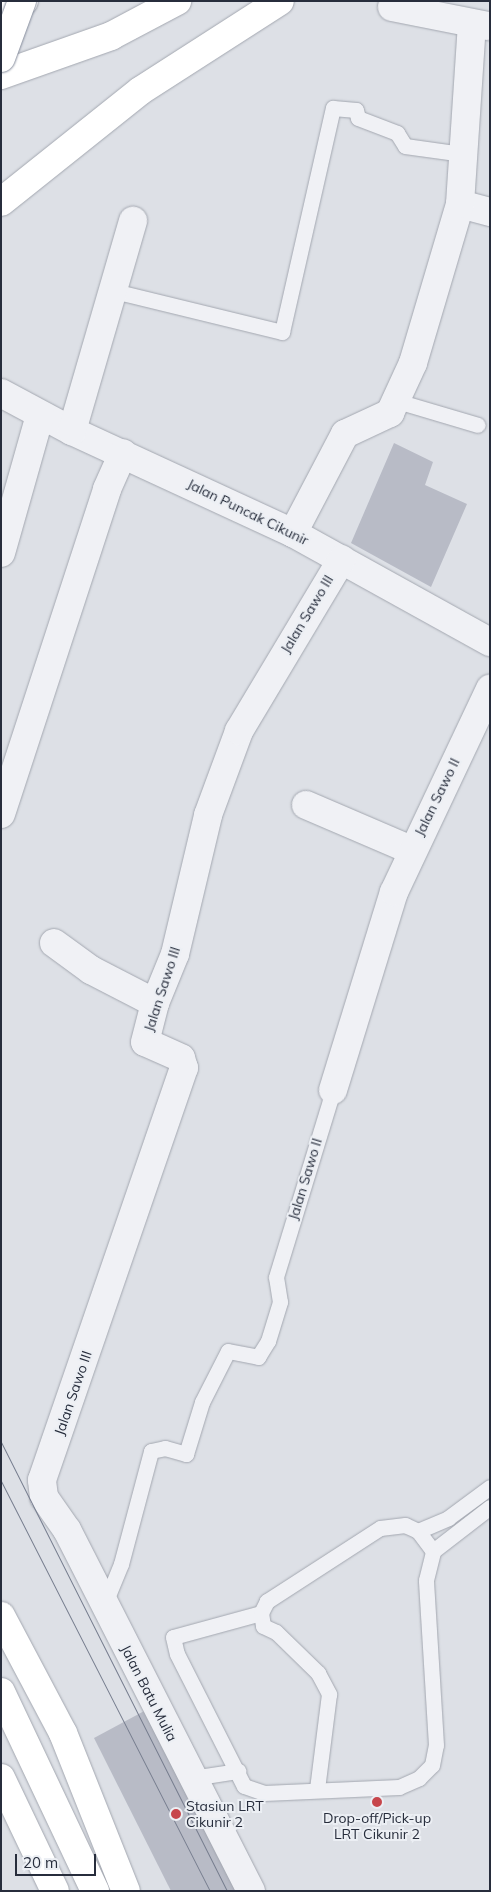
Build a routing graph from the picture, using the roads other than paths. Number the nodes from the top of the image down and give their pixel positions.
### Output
1 (23, 1) edge
2 (177, 1) edge
3 (280, 1) edge
4 (1, 3) edge
5 (392, 7) dead end
6 (481, 25) edge
7 (1, 58) edge
8 (1, 75) edge
9 (463, 154) junction
10 (1, 202) edge
11 (460, 204) junction
12 (490, 212) edge
13 (133, 221) dead end
14 (114, 291) junction
15 (1, 393) edge
16 (397, 401) junction
17 (40, 415) junction
18 (478, 425) dead end
19 (72, 431) junction
20 (123, 453) junction
21 (293, 533) junction
22 (1, 553) edge
23 (342, 559) junction
24 (490, 642) edge
25 (490, 689) edge
26 (306, 805) dead end
27 (1, 814) edge
28 (411, 850) junction
29 (54, 943) dead end
30 (155, 1003) junction
31 (333, 1090) joint
32 (490, 1487) edge
33 (44, 1497) joint
34 (490, 1507) edge
35 (418, 1531) junction
36 (433, 1551) junction
37 (105, 1603) junction
38 (261, 1613) junction
39 (1, 1616) edge
40 (1, 1692) edge
41 (238, 1771) junction
42 (1, 1778) edge
43 (192, 1778) junction
44 (317, 1790) junction
45 (55, 1891) edge
46 (96, 1891) edge
47 (126, 1891) edge
48 (251, 1891) edge

1 - 4 highway
1 - 7 highway, bridge
2 - 8 highway
3 - 10 highway
5 - 6 street
6 - 9 street
9 - 11 street
9 - 14 lane
11 - 12 street
11 - 16 street
13 - 14 street
14 - 19 street
15 - 17 street, Jalan Puncak Cikunir
16 - 18 lane
16 - 21 street
17 - 19 street, Jalan Puncak Cikunir
17 - 22 street
19 - 20 street, Jalan Puncak Cikunir
20 - 21 street, Jalan Puncak Cikunir
20 - 27 street
21 - 23 street, Jalan Puncak Cikunir
23 - 24 street, Jalan Puncak Cikunir
23 - 30 street, Jalan Sawo III
25 - 28 street, Jalan Sawo II
26 - 28 street
28 - 31 street, Jalan Sawo II
29 - 30 street
30 - 33 street, Jalan Sawo III
31 - 37 lane, Jalan Sawo II
32 - 35 lane
33 - 37 street, Jalan Batu Mulia
34 - 36 lane
35 - 36 lane
35 - 38 lane
36 - 44 lane
37 - 43 street, Jalan Batu Mulia
38 - 41 lane
38 - 44 lane
39 - 47 highway
40 - 46 highway
41 - 43 lane
41 - 44 lane
42 - 45 highway
43 - 48 street, Jalan Batu Mulia

